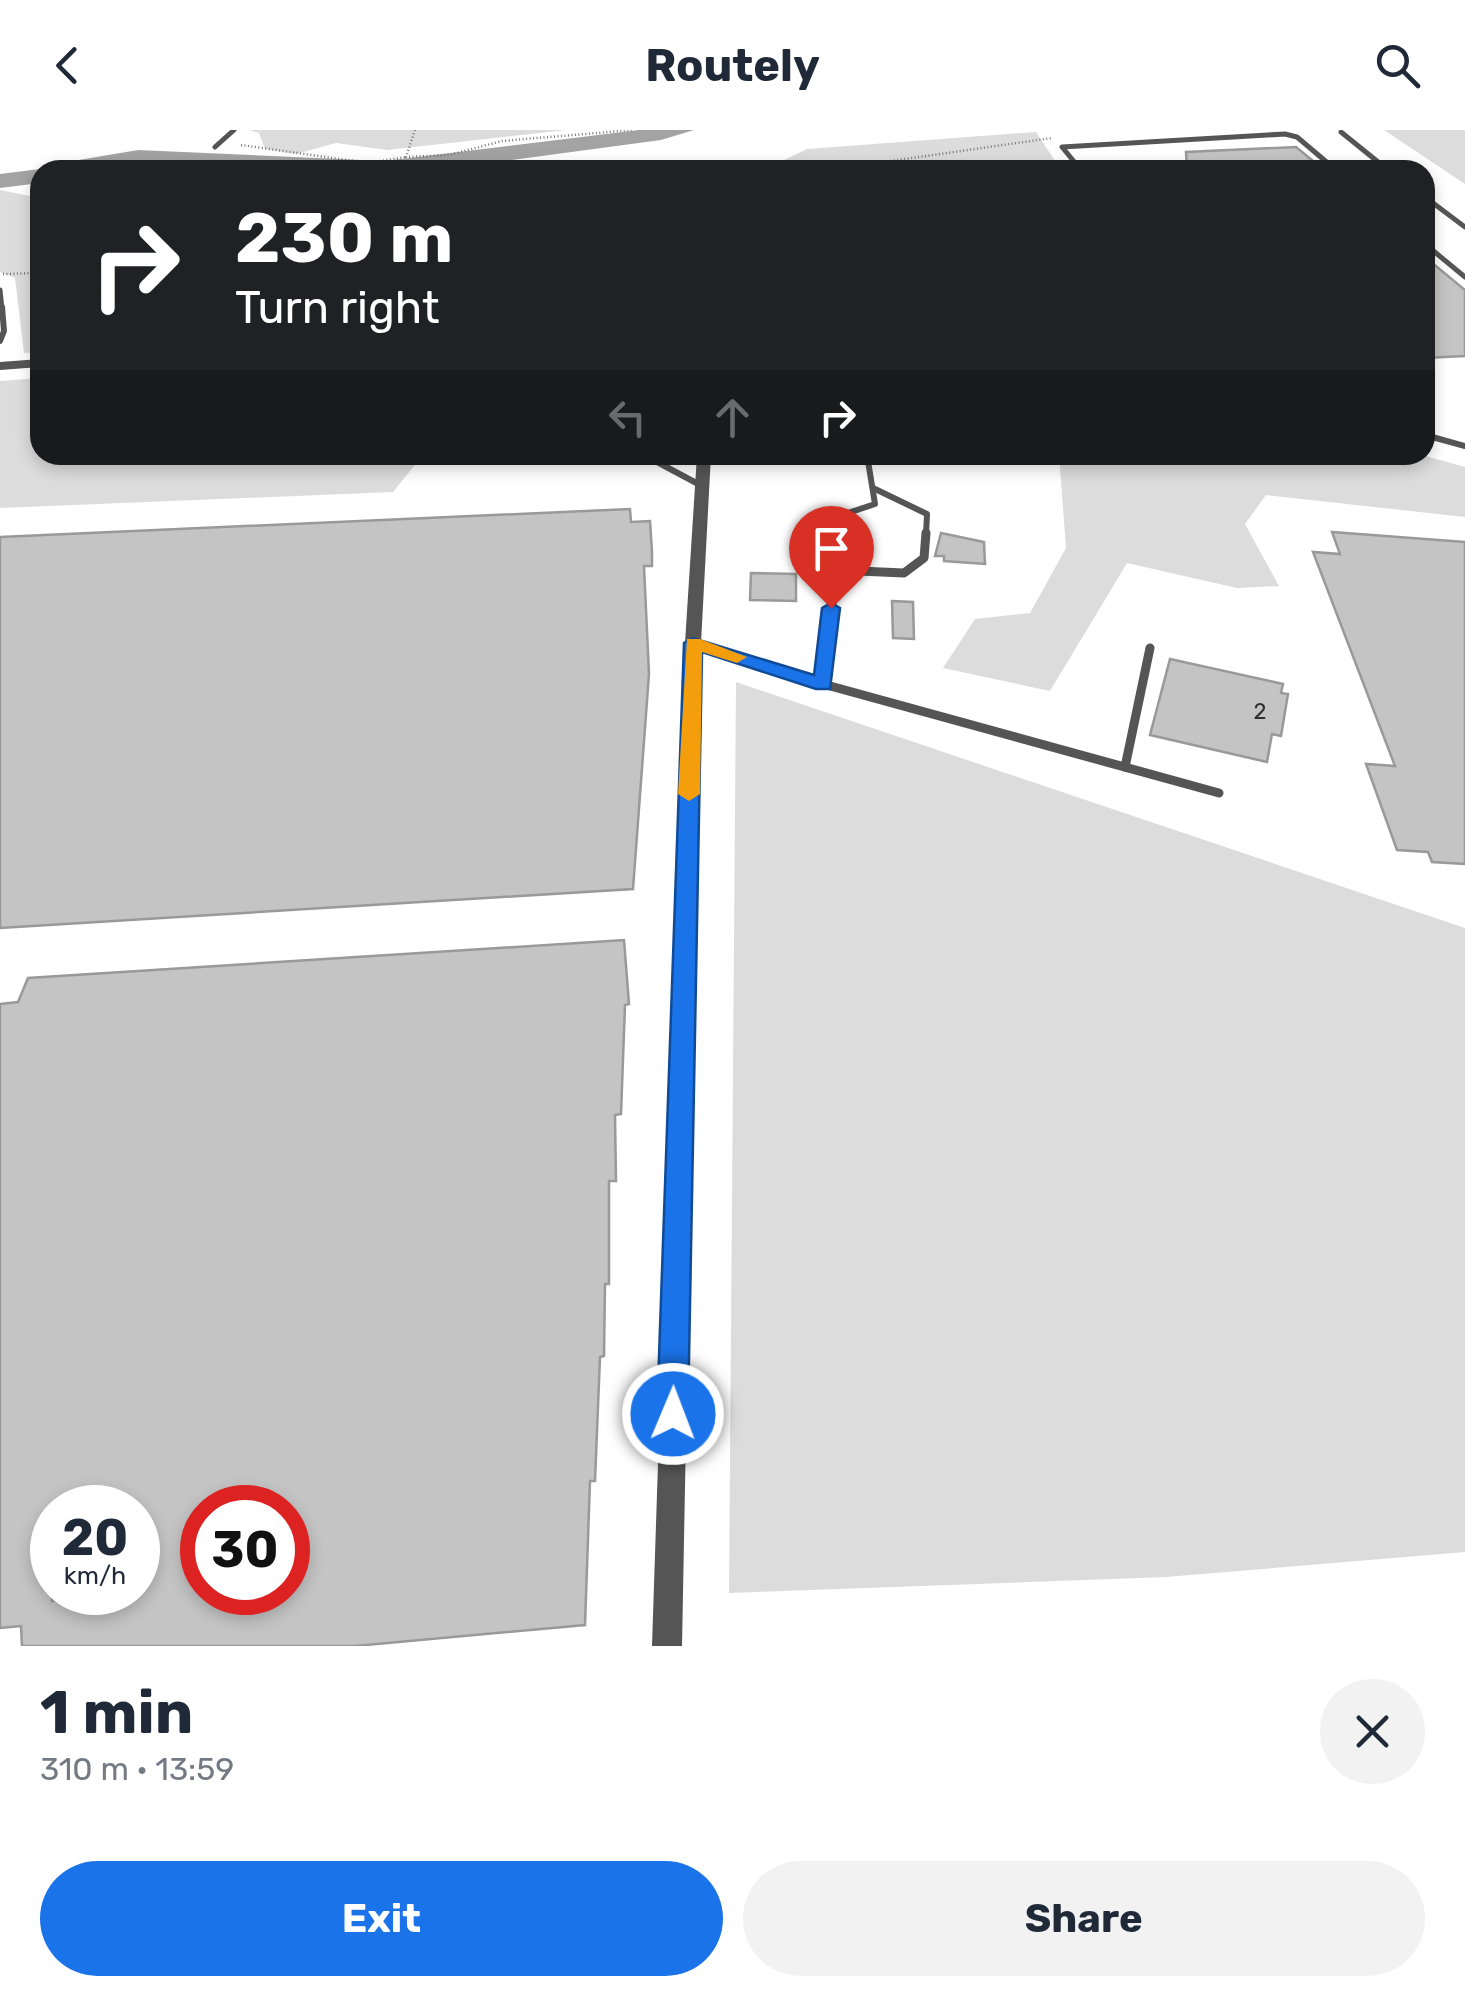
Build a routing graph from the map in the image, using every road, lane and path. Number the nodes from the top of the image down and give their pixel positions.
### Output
1 (234, 130) edge
2 (415, 130) edge
3 (632, 130) edge
4 (1340, 132) edge
5 (1052, 138) dead end
6 (216, 147) joint
7 (406, 157) junction
8 (347, 160) edge
9 (387, 160) edge
10 (898, 160) edge
11 (1072, 160) edge
12 (1324, 160) edge
13 (1375, 160) edge
14 (1435, 204) edge
15 (1465, 227) edge
16 (1435, 252) edge
17 (30, 272) edge
18 (0, 274) edge
19 (1465, 277) edge
20 (0, 290) edge
21 (0, 341) edge
22 (30, 364) edge
23 (0, 366) edge
24 (1435, 438) edge
25 (1465, 446) edge
26 (663, 465) edge
27 (703, 465) edge
28 (869, 465) edge
29 (702, 486) junction
30 (874, 488) junction
31 (836, 570) junction
32 (693, 643) junction
33 (1150, 648) dead end
34 (823, 684) junction
35 (1125, 767) junction
36 (1219, 793) dead end
37 (666, 1646) edge

1 - 6 lane
2 - 7 path
3 - 7 path
4 - 13 lane
5 - 10 path
6 - 8 path
7 - 9 path
11 - 12 lane
14 - 15 lane
16 - 19 lane
17 - 18 path
20 - 21 lane
22 - 23 street
24 - 25 lane
26 - 29 lane
27 - 29 street
28 - 30 lane
29 - 32 street
30 - 31 lane
30 - 31 lane
31 - 34 lane
32 - 34 lane
32 - 37 street
33 - 35 lane
34 - 35 lane
35 - 36 lane

